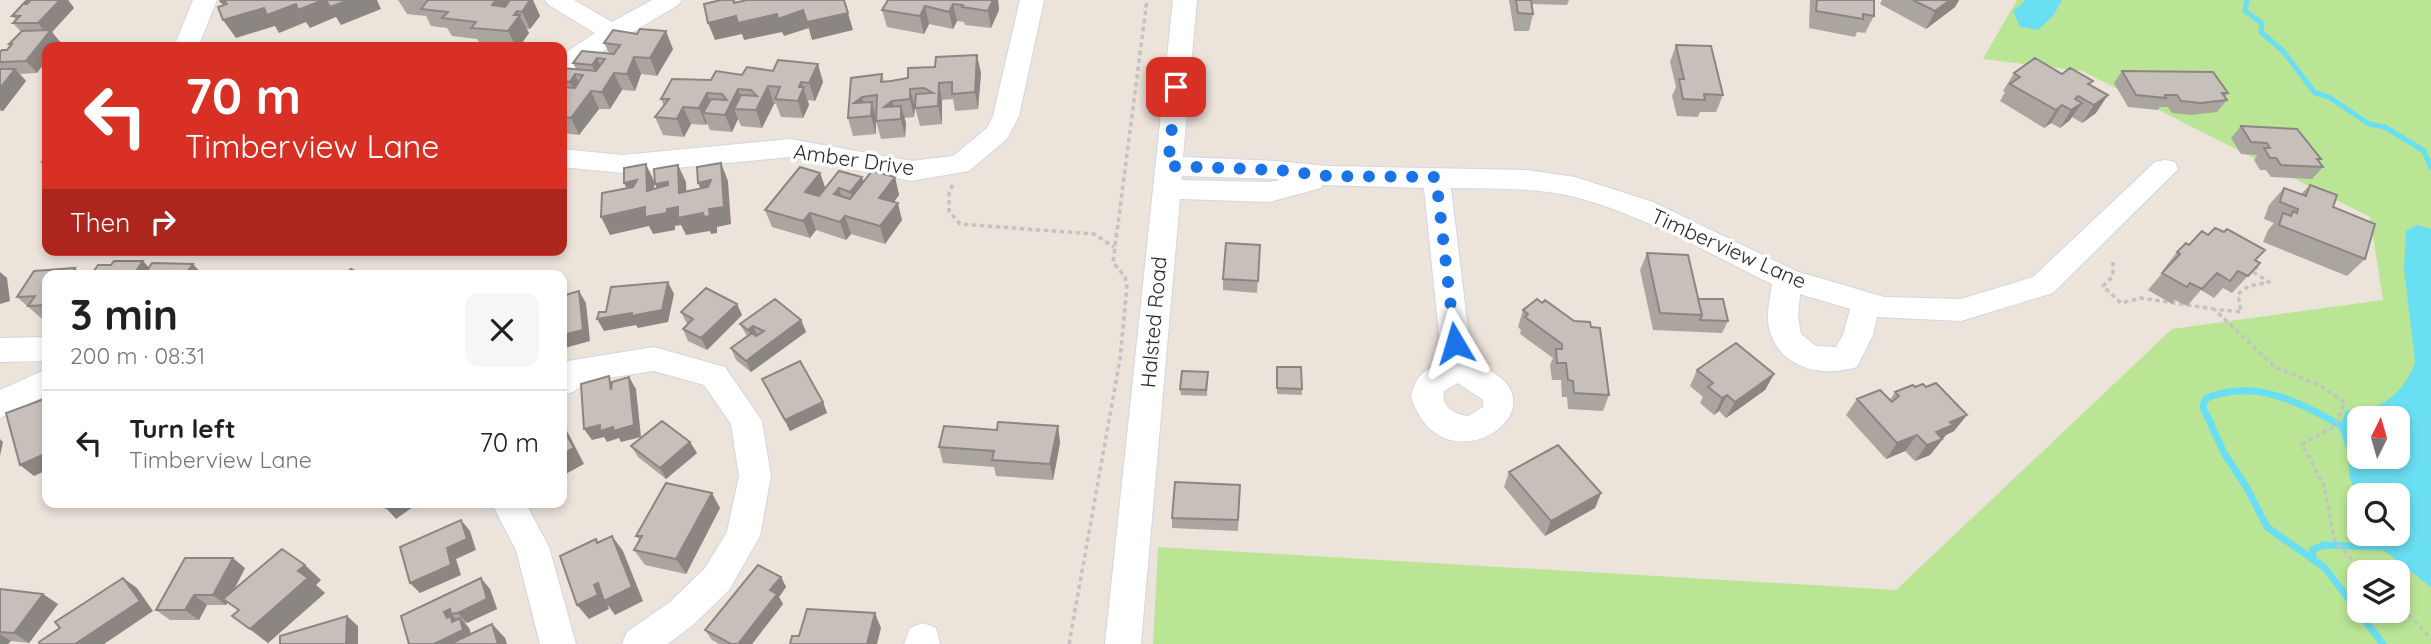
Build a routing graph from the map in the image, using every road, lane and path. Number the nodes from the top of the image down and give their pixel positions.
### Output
1 (205, 0) edge
2 (557, 0) edge
3 (670, 0) edge
4 (1032, 0) edge
5 (1147, 0) edge
6 (1185, 0) edge
7 (612, 33) junction
8 (188, 42) edge
9 (567, 64) edge
10 (567, 158) edge
11 (2165, 169) dead end
12 (957, 176) dead end
13 (1167, 177) junction
14 (1436, 177) junction
15 (1114, 247) junction
16 (2113, 262) dead end
17 (2258, 266) edge
18 (1787, 279) junction
19 (1866, 303) junction
20 (2214, 309) junction
21 (0, 349) edge
22 (42, 349) edge
23 (1458, 371) dead end
24 (567, 379) edge
25 (42, 384) edge
26 (0, 405) edge
27 (510, 508) edge
28 (2354, 560) edge
29 (2410, 616) edge
30 (2431, 639) edge
31 (558, 644) edge
32 (640, 644) edge
33 (1069, 644) edge
34 (1122, 644) edge

1 - 8 street
2 - 7 street
3 - 7 street
4 - 10 street, Amber Drive
5 - 15 path
6 - 13 street, Halsted Road
7 - 9 street
11 - 19 street, Timberview Lane
12 - 15 path
13 - 14 street, Timberview Lane
13 - 34 street, Halsted Road
14 - 18 street, Timberview Lane
14 - 23 street
15 - 33 path
16 - 20 path
17 - 20 path
18 - 19 street, Timberview Lane
18 - 19 street
20 - 28 path
21 - 22 street
24 - 32 street
25 - 26 street
27 - 31 street
29 - 30 path

